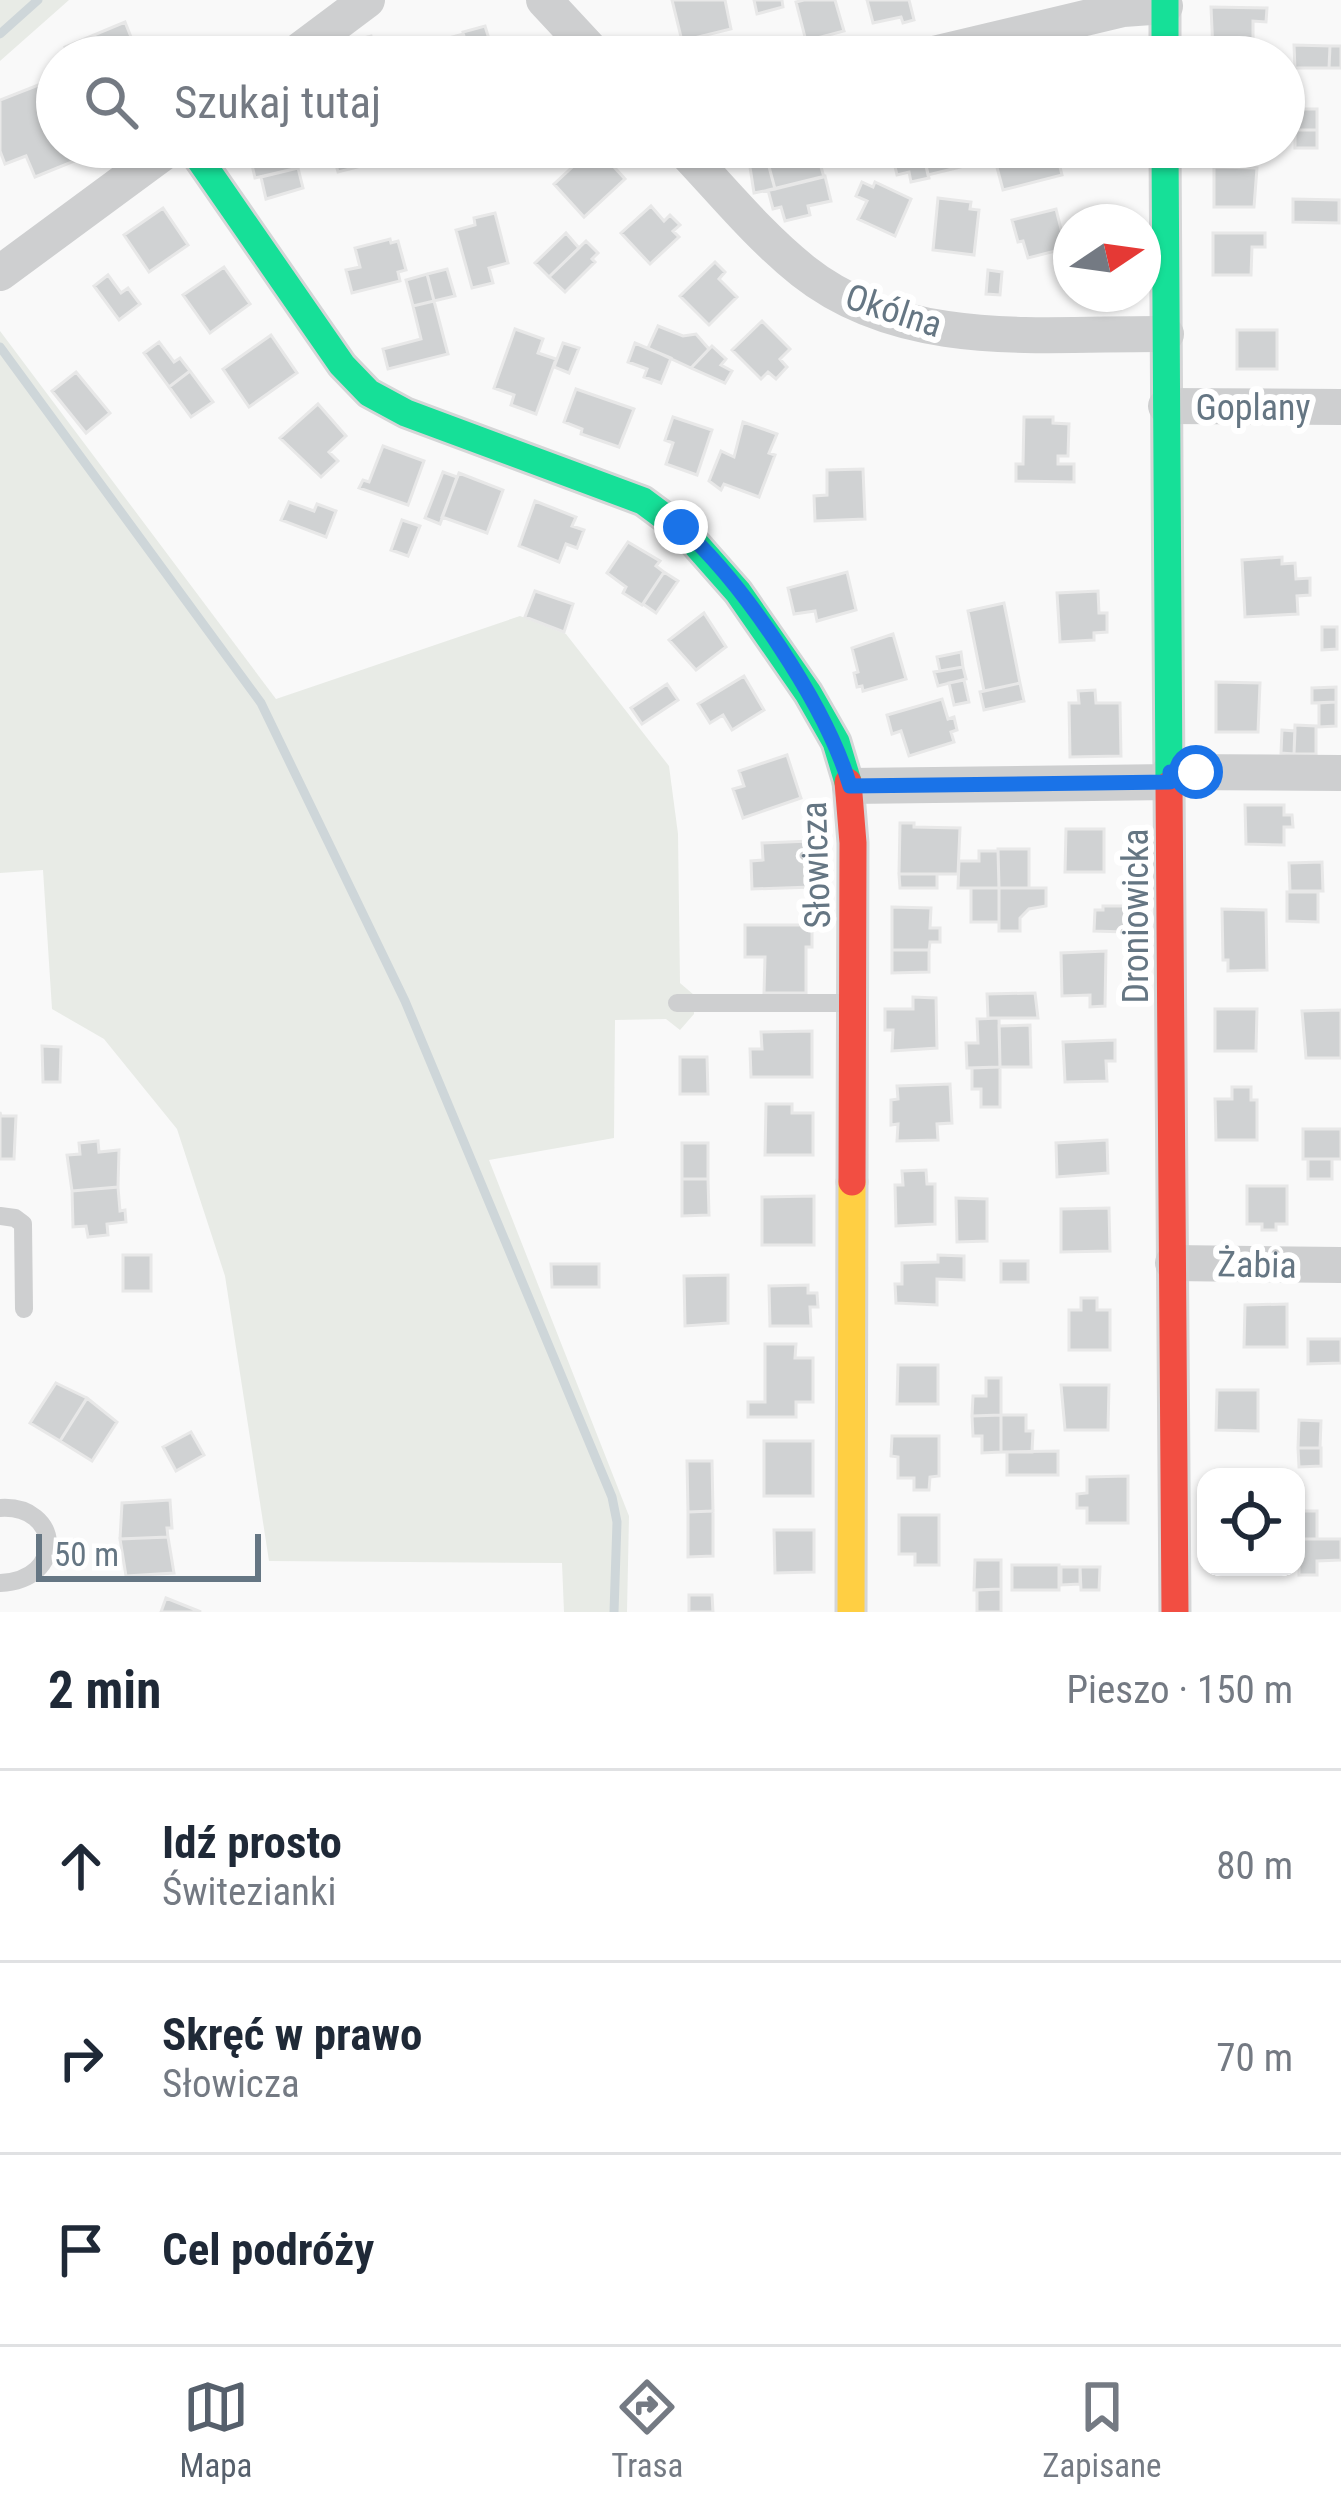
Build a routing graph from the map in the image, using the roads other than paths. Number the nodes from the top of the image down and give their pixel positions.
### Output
1 (367, 0) edge
2 (544, 0) edge
3 (1165, 3) edge
4 (319, 36) edge
5 (577, 36) edge
6 (1009, 36) edge
7 (1165, 36) edge
8 (142, 168) edge
9 (204, 168) edge
10 (702, 168) edge
11 (1165, 168) edge
12 (0, 273) edge
13 (1166, 334) junction
14 (1166, 406) junction
15 (1341, 407) edge
16 (1341, 773) edge
17 (1170, 777) junction
18 (850, 786) junction
19 (677, 1003) dead end
20 (853, 1004) junction
21 (0, 1216) edge
22 (1173, 1264) junction
23 (1341, 1265) edge
24 (24, 1309) dead end
25 (0, 1508) edge
26 (0, 1583) edge
27 (851, 1612) edge
28 (1175, 1612) edge

1 - 4 street
2 - 5 street
3 - 6 street
3 - 7 street
8 - 12 street
9 - 18 street, Słowicza
10 - 13 street, Okólna
11 - 13 street, Droniowicka
13 - 14 street, Droniowicka
14 - 15 street, Goplany
14 - 17 street, Droniowicka
16 - 17 street
17 - 18 street
17 - 22 street, Droniowicka
18 - 20 street, Słowicza
19 - 20 lane
20 - 27 street, Słowicza
21 - 24 lane
22 - 23 street, Żabia
22 - 28 street, Droniowicka
25 - 26 lane

